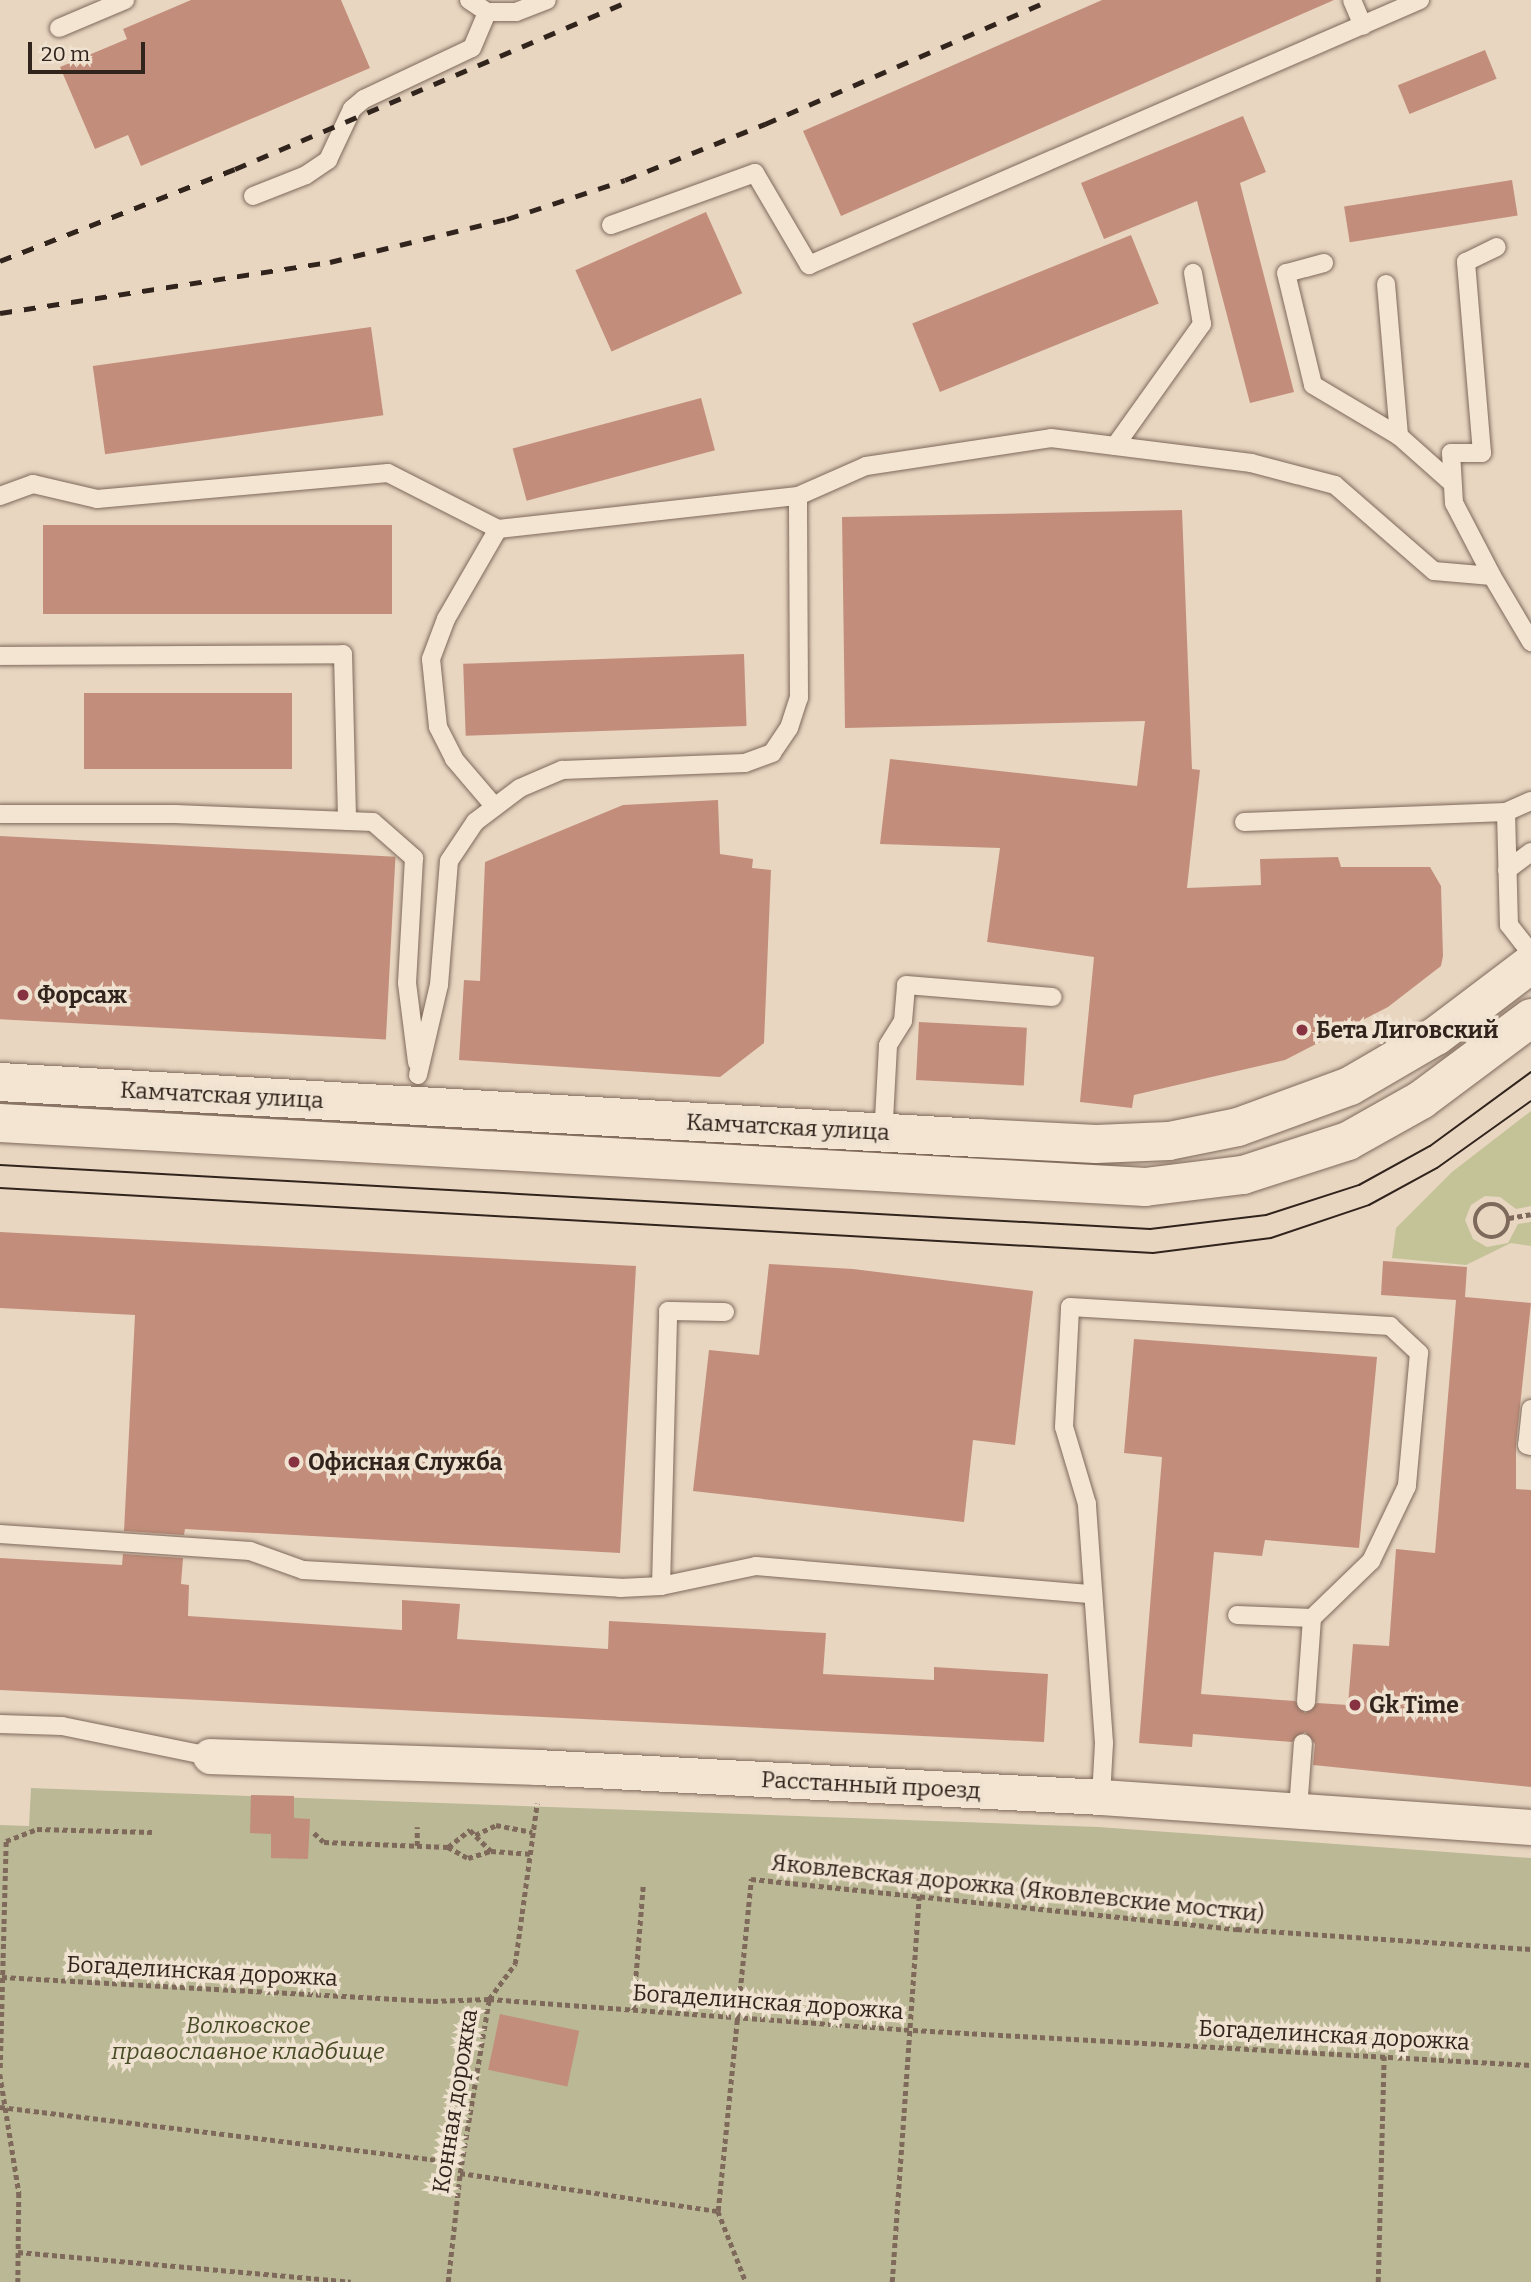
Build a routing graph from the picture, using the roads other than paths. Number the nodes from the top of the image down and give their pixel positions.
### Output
1 (125, 0) edge
2 (470, 0) edge
3 (547, 0) edge
4 (1352, 0) edge
5 (1420, 0) edge
6 (487, 12) junction
7 (1363, 26) junction
8 (59, 28) dead end
9 (253, 196) dead end
10 (611, 225) dead end
11 (1497, 247) dead end
12 (1324, 263) dead end
13 (1193, 274) dead end
14 (1386, 284) dead end
15 (1399, 436) junction
16 (1115, 446) junction
17 (1452, 483) junction
18 (0, 496) edge
19 (798, 496) junction
20 (498, 529) junction
21 (1492, 576) junction
22 (1531, 642) edge
23 (0, 656) edge
24 (1531, 800) edge
25 (495, 807) junction
26 (1506, 812) junction
27 (0, 814) edge
28 (347, 821) junction
29 (1244, 822) dead end
30 (1531, 852) edge
31 (1507, 870) junction
32 (1531, 953) edge
33 (1531, 964) edge
34 (1053, 997) dead end
35 (1531, 1018) edge
36 (0, 1082) edge
37 (414, 1115) junction
38 (0, 1123) edge
39 (884, 1133) junction
40 (882, 1172) junction
41 (725, 1312) dead end
42 (1531, 1409) edge
43 (1531, 1446) edge
44 (0, 1534) edge
45 (661, 1586) junction
46 (1092, 1594) junction
47 (1237, 1615) dead end
48 (1312, 1618) junction
49 (1306, 1702) dead end
50 (0, 1724) edge
51 (1303, 1743) dead end
52 (210, 1756) joint
53 (1101, 1797) junction
54 (1298, 1809) junction
55 (1531, 1826) edge

1 - 8 lane
2 - 6 lane
3 - 6 lane
4 - 7 lane
5 - 7 lane
6 - 9 lane
7 - 10 lane
11 - 17 lane
12 - 15 lane
13 - 16 lane
14 - 15 lane
15 - 17 lane
16 - 19 lane
16 - 21 lane
17 - 21 lane
18 - 20 lane
19 - 20 lane
19 - 25 lane
20 - 25 lane
21 - 22 lane
23 - 28 lane
24 - 26 lane
25 - 37 lane
26 - 29 lane
26 - 31 lane
27 - 28 lane
28 - 37 lane
30 - 31 lane
31 - 32 lane
33 - 39 main road, Камчатская улица
34 - 39 lane
35 - 40 main road, Камчатская улица
36 - 37 main road, Камчатская улица
37 - 38 main road, Камчатская улица
37 - 39 main road, Камчатская улица
37 - 40 main road, Камчатская улица
39 - 40 lane
41 - 45 lane
42 - 43 lane
44 - 45 lane
45 - 46 lane
46 - 48 lane
46 - 53 lane
47 - 48 lane
48 - 49 lane
50 - 52 lane
51 - 54 lane
52 - 53 street, Расстанный проезд
53 - 54 street, Расстанный проезд
54 - 55 street, Расстанный проезд

